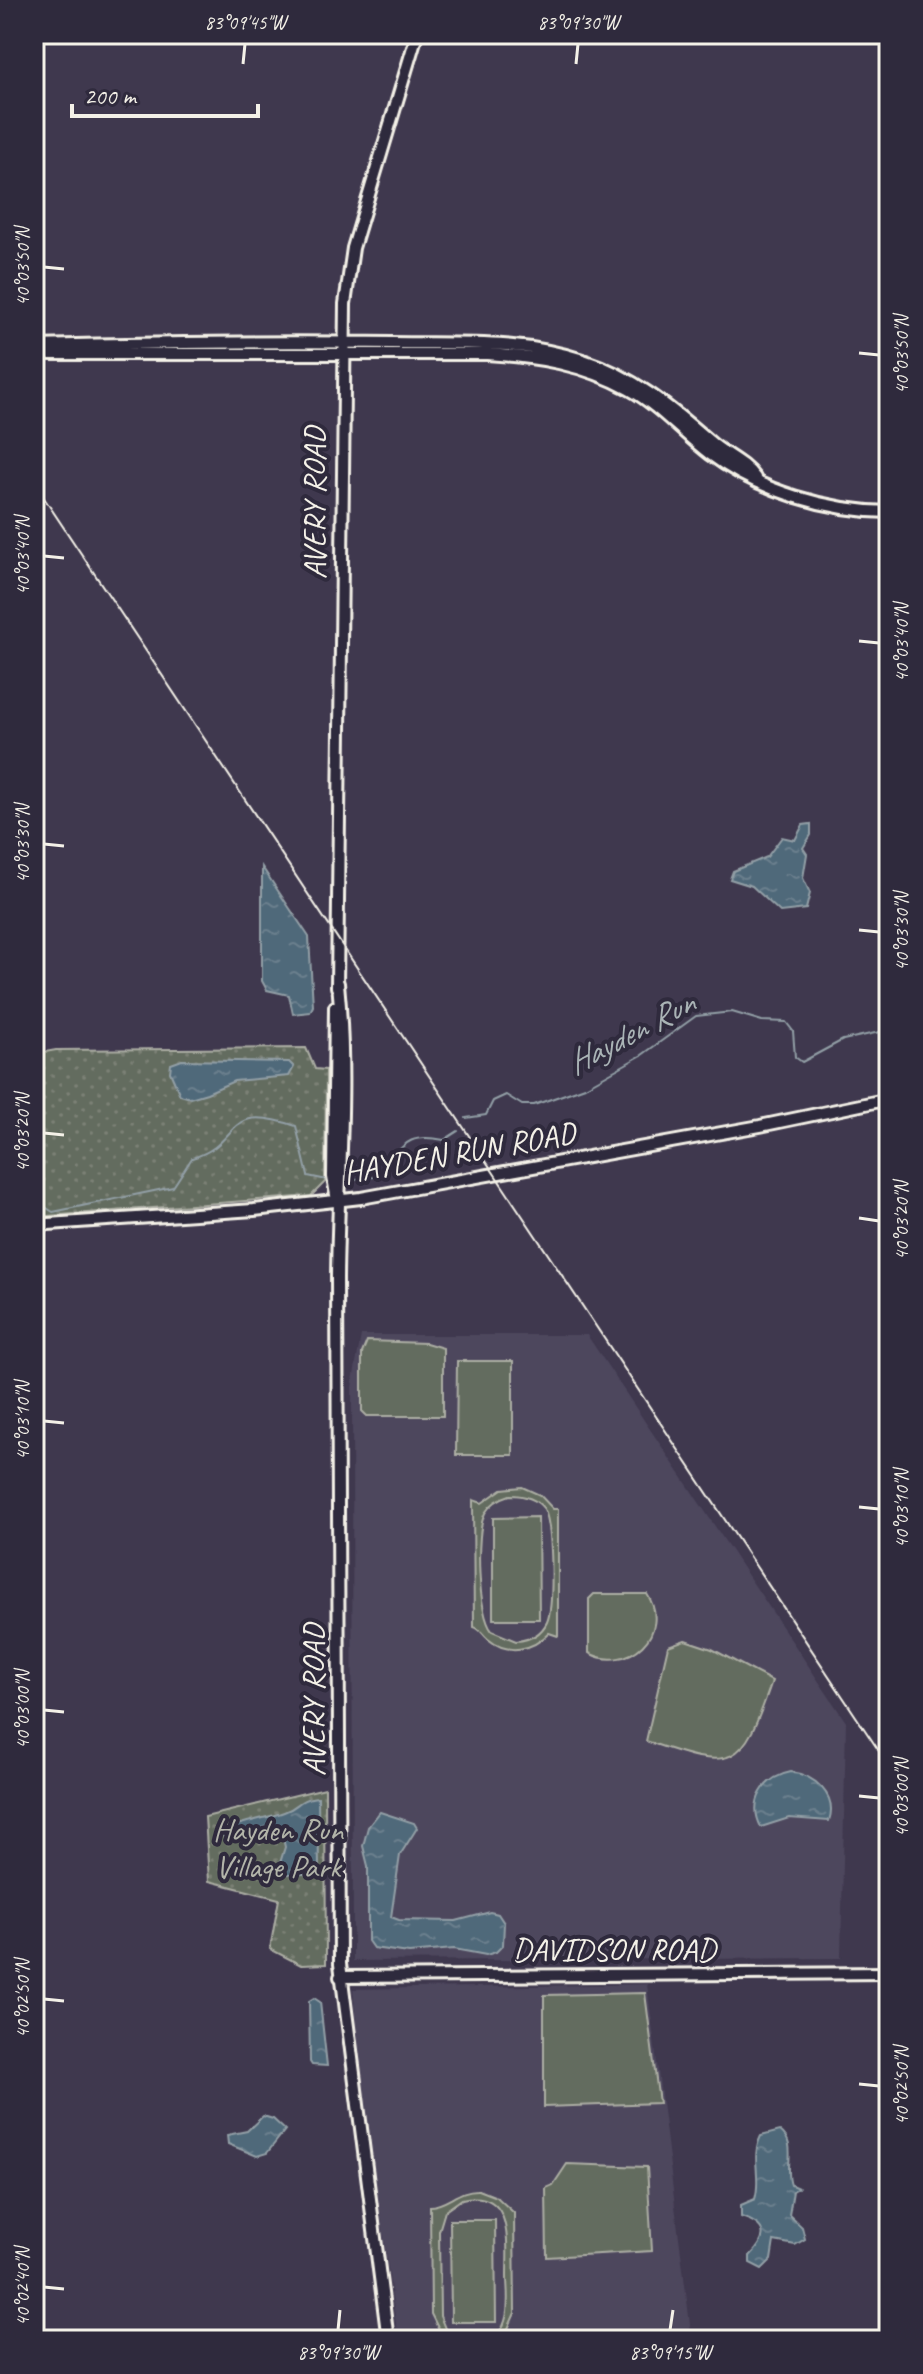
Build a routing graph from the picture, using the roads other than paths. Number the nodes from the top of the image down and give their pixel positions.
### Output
1 (417, 34) edge
2 (343, 342) junction
3 (34, 346) edge
4 (34, 354) edge
5 (342, 355) junction
6 (755, 478) junction
7 (889, 512) edge
8 (889, 1099) edge
9 (338, 1201) junction
10 (34, 1225) edge
11 (889, 1973) edge
12 (340, 1977) junction
13 (388, 2340) edge

1 - 2 main road, AVERY ROAD
2 - 3 main road
2 - 5 main road, AVERY ROAD
2 - 6 main road
4 - 5 main road
5 - 6 main road
5 - 9 main road, AVERY ROAD
6 - 7 main road
8 - 9 main road, HAYDEN RUN ROAD
9 - 10 main road, HAYDEN RUN ROAD
9 - 12 main road, AVERY ROAD
11 - 12 main road, DAVIDSON ROAD
12 - 13 main road, AVERY ROAD

